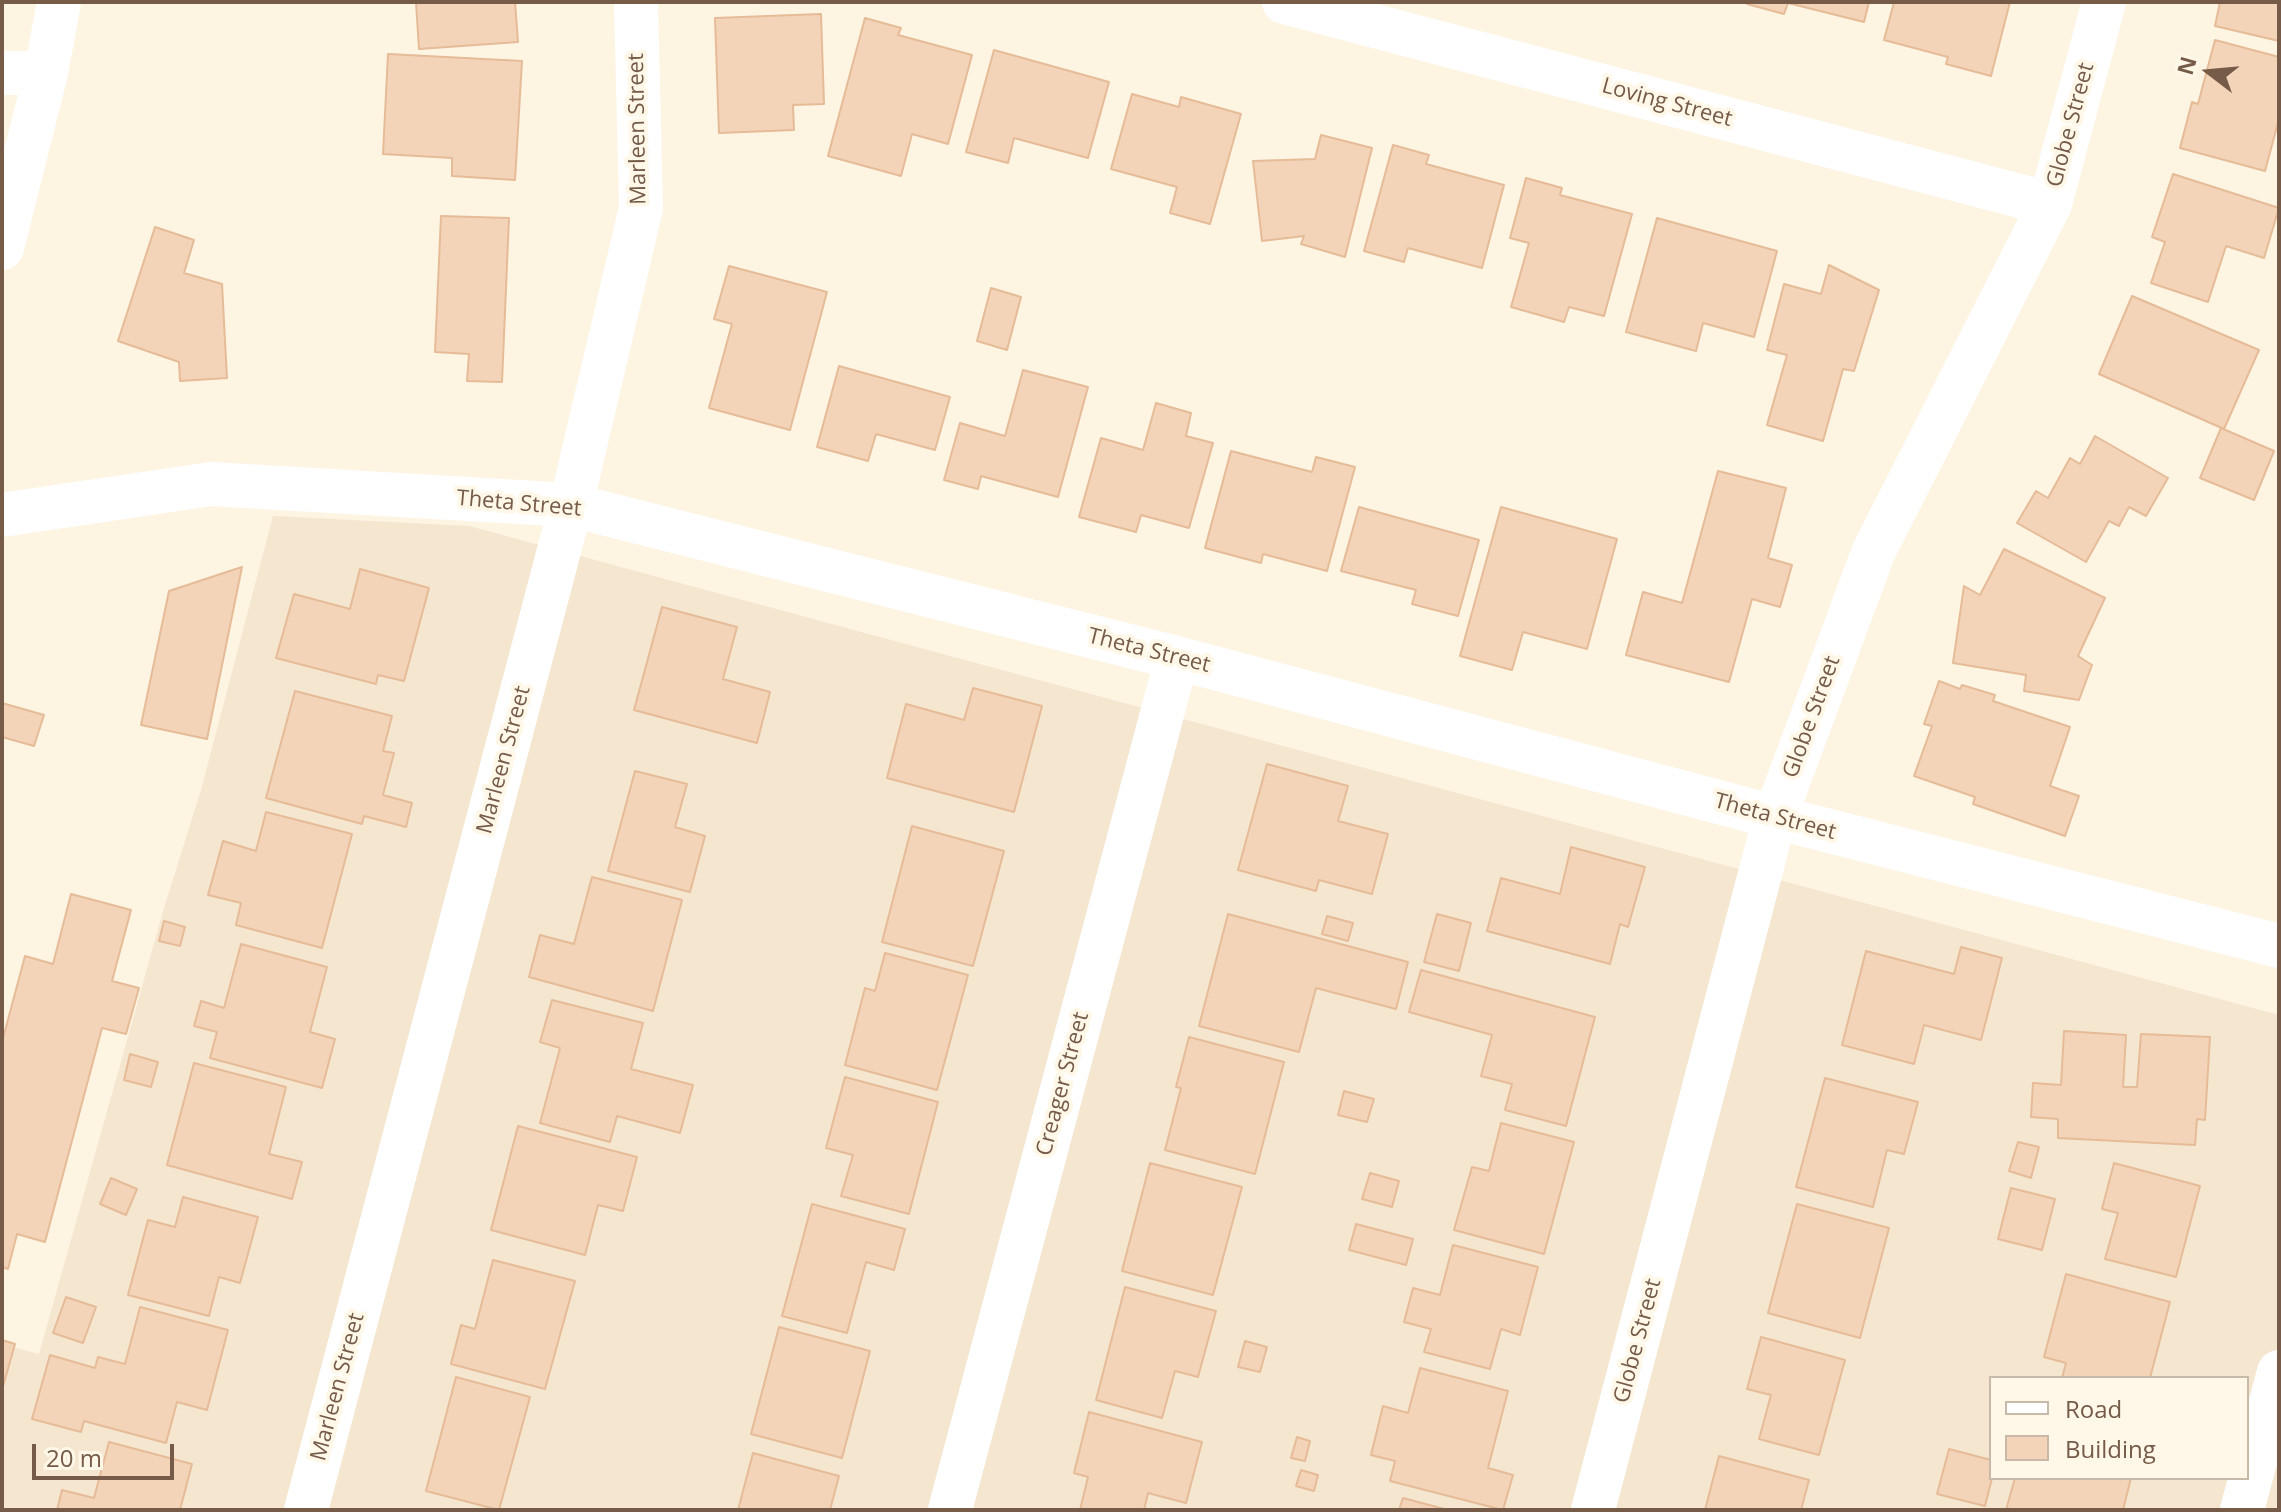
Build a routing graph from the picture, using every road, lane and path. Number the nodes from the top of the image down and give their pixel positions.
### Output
1 (59, 2) edge
2 (636, 2) edge
3 (1284, 2) edge
4 (2104, 2) edge
5 (2, 73) edge
6 (46, 73) junction
7 (2050, 204) junction
8 (2, 248) edge
9 (571, 505) junction
10 (2, 515) edge
11 (1177, 658) junction
12 (1775, 817) junction
13 (2279, 946) edge
14 (2278, 1381) edge
15 (306, 1510) edge
16 (950, 1510) edge
17 (1593, 1510) edge
18 (2242, 1510) edge

1 - 6 street
2 - 9 street, Marleen Street
3 - 7 street, Loving Street
4 - 7 street, Globe Street
5 - 6 street
6 - 8 street
7 - 12 street, Globe Street
9 - 10 street, Theta Street
9 - 11 street, Theta Street
9 - 15 street, Marleen Street
11 - 12 street, Theta Street
11 - 16 street, Creager Street
12 - 13 street, Theta Street
12 - 17 street, Globe Street
14 - 18 street

